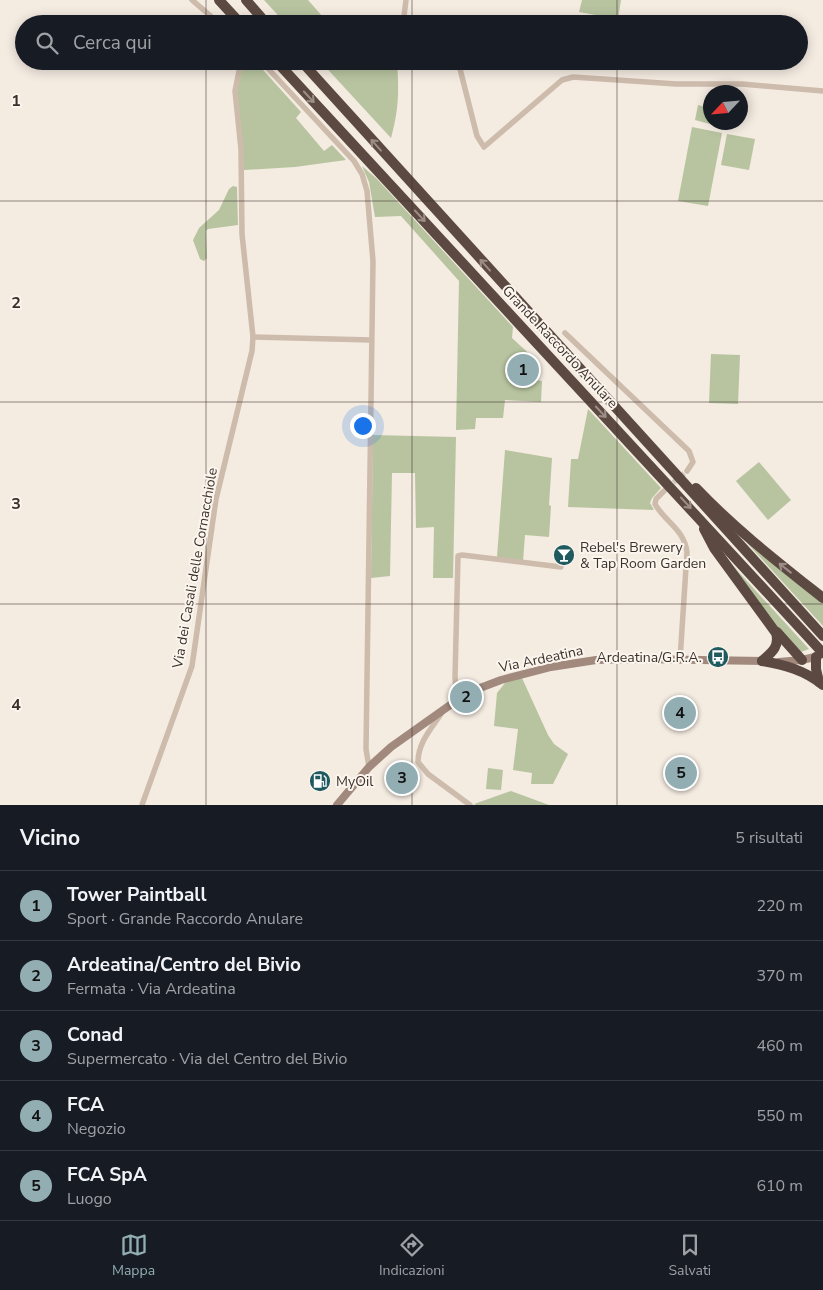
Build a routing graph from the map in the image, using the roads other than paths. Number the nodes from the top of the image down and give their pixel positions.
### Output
1 (192, 0) edge
2 (219, 0) edge
3 (246, 0) edge
4 (406, 0) edge
5 (210, 15) edge
6 (233, 15) edge
7 (259, 15) edge
8 (404, 15) edge
9 (239, 70) edge
10 (269, 70) edge
11 (284, 70) edge
12 (309, 70) edge
13 (460, 70) edge
14 (823, 91) edge
15 (565, 333) dead end
16 (253, 337) junction
17 (371, 340) junction
18 (647, 444) junction
19 (688, 471) dead end
20 (664, 491) tunnel mouth
21 (699, 518) junction
22 (561, 567) dead end
23 (823, 598) edge
24 (772, 625) junction
25 (820, 632) edge
26 (821, 654) edge
27 (680, 660) junction
28 (802, 660) junction
29 (762, 661) junction
30 (821, 684) edge
31 (460, 698) junction
32 (444, 708) junction
33 (369, 766) junction
34 (142, 805) edge
35 (337, 805) edge
36 (470, 805) edge

1 - 5 street
2 - 6 highway
3 - 7 highway
4 - 8 street
9 - 16 street, Via dei Casali delle Cornacchiole
10 - 17 street
11 -> 21 highway, Grande Raccordo Anulare
18 -> 12 highway, Grande Raccordo Anulare
13 - 14 street
15 - 19 street
16 - 17 street
16 - 34 street, Via dei Casali delle Cornacchiole
17 - 33 street
23 -> 18 highway
18 - 25 highway, Grande Raccordo Anulare
20 - 27 street
21 - 24 highway
21 - 26 highway, Grande Raccordo Anulare
22 - 31 street
24 - 28 highway
24 - 29 highway
26 - 28 main road, Via Ardeatina
26 - 30 highway
27 - 29 main road, Via Ardeatina
27 - 31 main road, Via Ardeatina
28 - 29 main road, Via Ardeatina
29 - 30 highway
31 - 32 main road, Via Ardeatina
32 - 33 main road, Via Ardeatina
32 - 36 street
33 - 35 main road, Via Ardeatina

